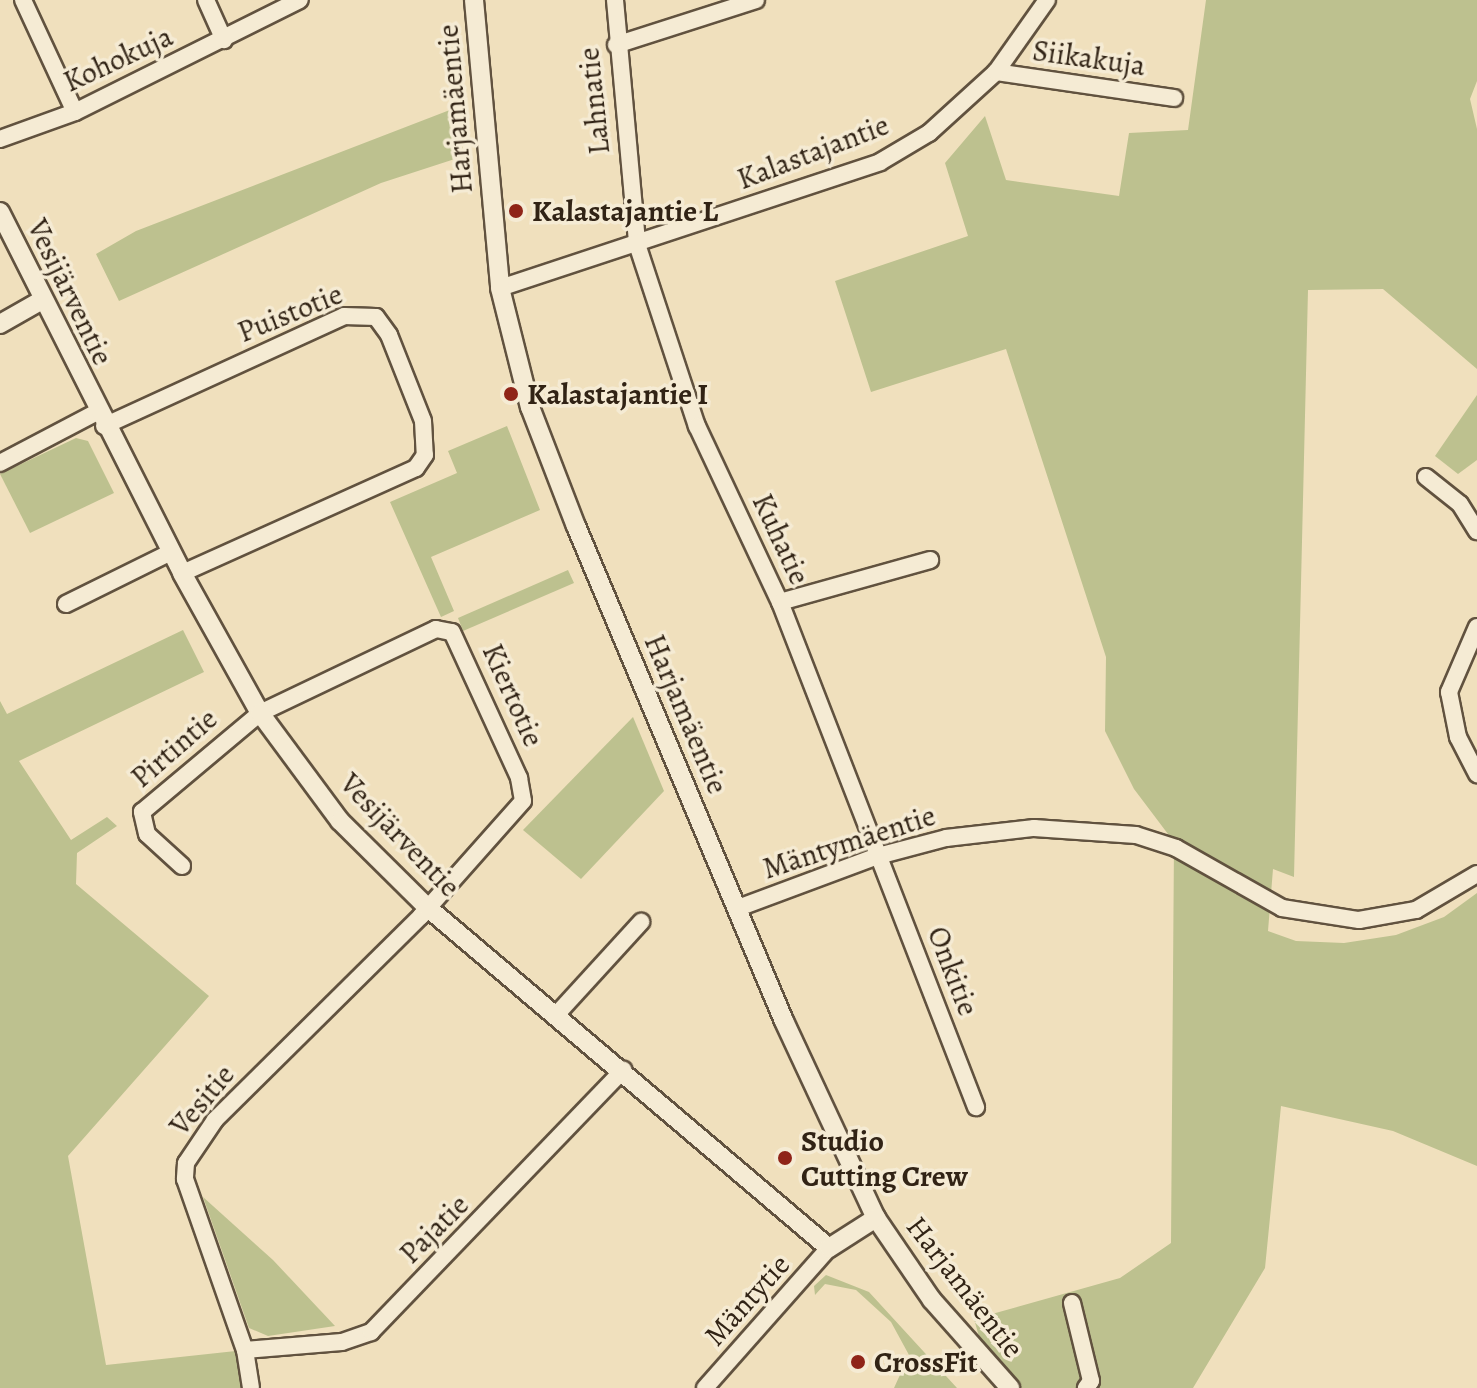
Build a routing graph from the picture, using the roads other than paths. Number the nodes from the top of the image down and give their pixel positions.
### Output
1 (23, 0) edge
2 (206, 0) edge
3 (300, 0) edge
4 (474, 0) edge
5 (615, 0) edge
6 (756, 0) edge
7 (1047, 0) edge
8 (224, 40) junction
9 (616, 45) junction
10 (996, 72) junction
11 (1174, 98) dead end
12 (75, 112) junction
13 (0, 139) edge
14 (0, 212) edge
15 (637, 244) junction
16 (500, 288) junction
17 (42, 300) junction
18 (0, 324) edge
19 (101, 419) junction
20 (0, 463) edge
21 (1426, 477) dead end
22 (1477, 531) edge
23 (171, 552) junction
24 (930, 560) dead end
25 (182, 573) junction
26 (780, 602) junction
27 (66, 604) dead end
28 (1477, 627) edge
29 (260, 713) junction
30 (1477, 774) edge
31 (878, 856) junction
32 (182, 866) dead end
33 (1477, 874) edge
34 (427, 907) junction
35 (738, 908) junction
36 (641, 922) dead end
37 (557, 1014) junction
38 (623, 1070) junction
39 (976, 1107) dead end
40 (876, 1218) junction
41 (829, 1248) junction
42 (1072, 1303) dead end
43 (245, 1350) junction
44 (251, 1388) edge
45 (705, 1388) edge
46 (1010, 1388) edge
47 (1086, 1388) edge

1 - 12 street
2 - 8 street
3 - 8 street, Kohokuja
4 - 16 street, Harjamäentie
5 - 9 street, Lahnatie
6 - 9 street
7 - 10 street, Kalastajantie
8 - 12 street, Kohokuja
9 - 15 street, Lahnatie
10 - 11 street, Siikakuja
10 - 15 street, Kalastajantie
12 - 13 street, Kohokuja
14 - 17 street, Vesijärventie
15 - 16 street, Kalastajantie
15 - 26 street, Kuhatie
16 - 35 street, Harjamäentie
17 - 18 street
17 - 19 street, Vesijärventie
19 - 20 street
19 - 23 street, Vesijärventie
19 - 25 street, Puistotie
21 - 22 street
23 - 25 street, Vesijärventie
23 - 27 street
24 - 26 street
25 - 29 street, Vesijärventie
26 - 31 street, Kuhatie
28 - 30 street
29 - 32 street, Pirtintie
29 - 34 street, Vesijärventie
29 - 34 street, Kiertotie
31 - 33 street, Mäntymäentie
31 - 35 street, Mäntymäentie
31 - 39 street, Onkitie
34 - 37 street, Vesijärventie
34 - 43 street, Vesitie
35 - 40 street, Harjamäentie
36 - 37 street
37 - 38 street, Vesijärventie
38 - 41 street, Vesijärventie
38 - 43 street, Pajatie
40 - 41 street
40 - 46 street, Harjamäentie
41 - 45 street, Mäntytie
42 - 47 street
43 - 44 street, Vesitie

